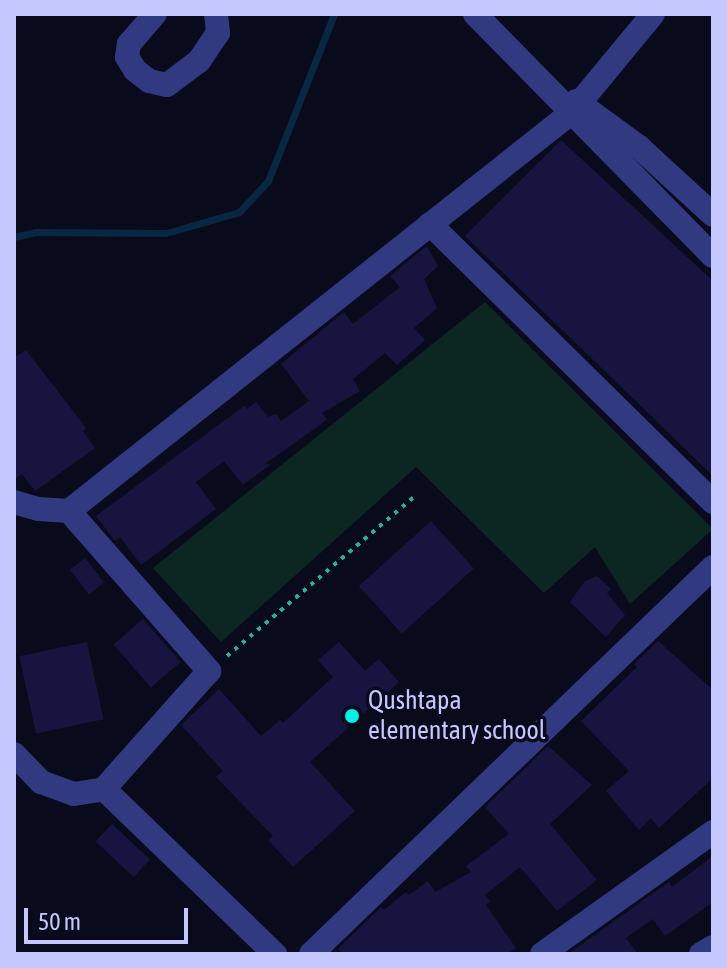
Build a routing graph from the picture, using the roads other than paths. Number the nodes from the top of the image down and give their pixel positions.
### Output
1 (155, 14) edge
2 (216, 14) edge
3 (475, 14) edge
4 (653, 14) edge
5 (575, 107) junction
6 (713, 215) edge
7 (430, 224) junction
8 (713, 256) edge
9 (14, 502) edge
10 (713, 502) edge
11 (69, 511) junction
12 (713, 567) edge
13 (14, 754) edge
14 (104, 789) junction
15 (713, 832) edge
16 (713, 947) edge
17 (275, 954) edge
18 (311, 954) edge
19 (542, 954) edge
20 (701, 954) edge

1 - 2 street
3 - 5 street
4 - 5 street
5 - 6 street
5 - 7 street
5 - 8 street
7 - 10 street
7 - 11 street
9 - 11 street
11 - 14 street
12 - 18 street
13 - 14 street
14 - 17 street
15 - 19 street
16 - 20 street

